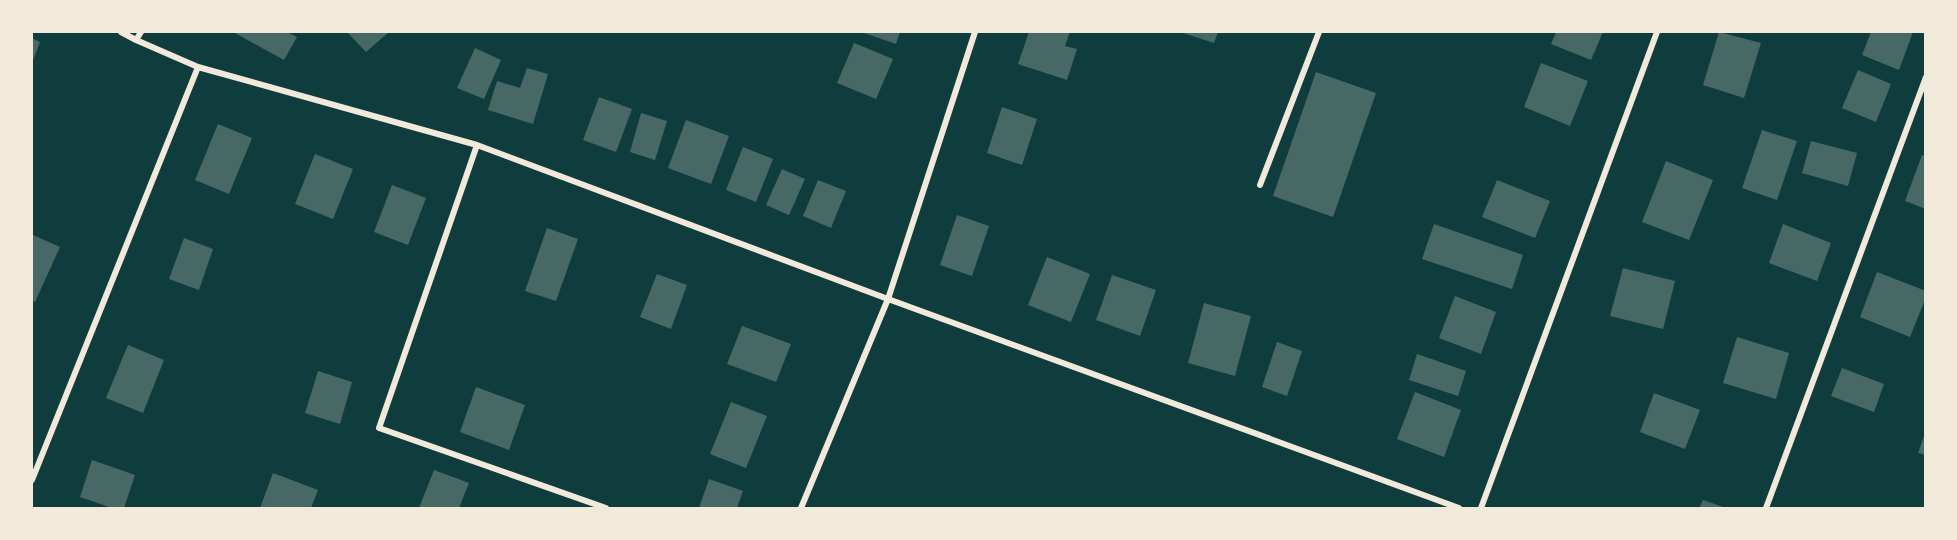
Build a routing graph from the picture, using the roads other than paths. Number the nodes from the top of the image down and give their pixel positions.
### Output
1 (121, 32) edge
2 (141, 32) edge
3 (975, 32) edge
4 (1319, 32) edge
5 (1657, 32) edge
6 (136, 40) junction
7 (198, 67) junction
8 (1926, 77) edge
9 (477, 145) junction
10 (1260, 185) dead end
11 (888, 299) junction
12 (32, 480) edge
13 (606, 508) edge
14 (801, 508) edge
15 (1459, 508) edge
16 (1481, 508) edge
17 (1766, 508) edge

1 - 6 street
2 - 6 street
3 - 11 street
4 - 10 street
5 - 16 street
6 - 7 street
7 - 9 street
7 - 12 street
8 - 17 street
9 - 11 street
9 - 13 street
11 - 14 street
11 - 15 street

